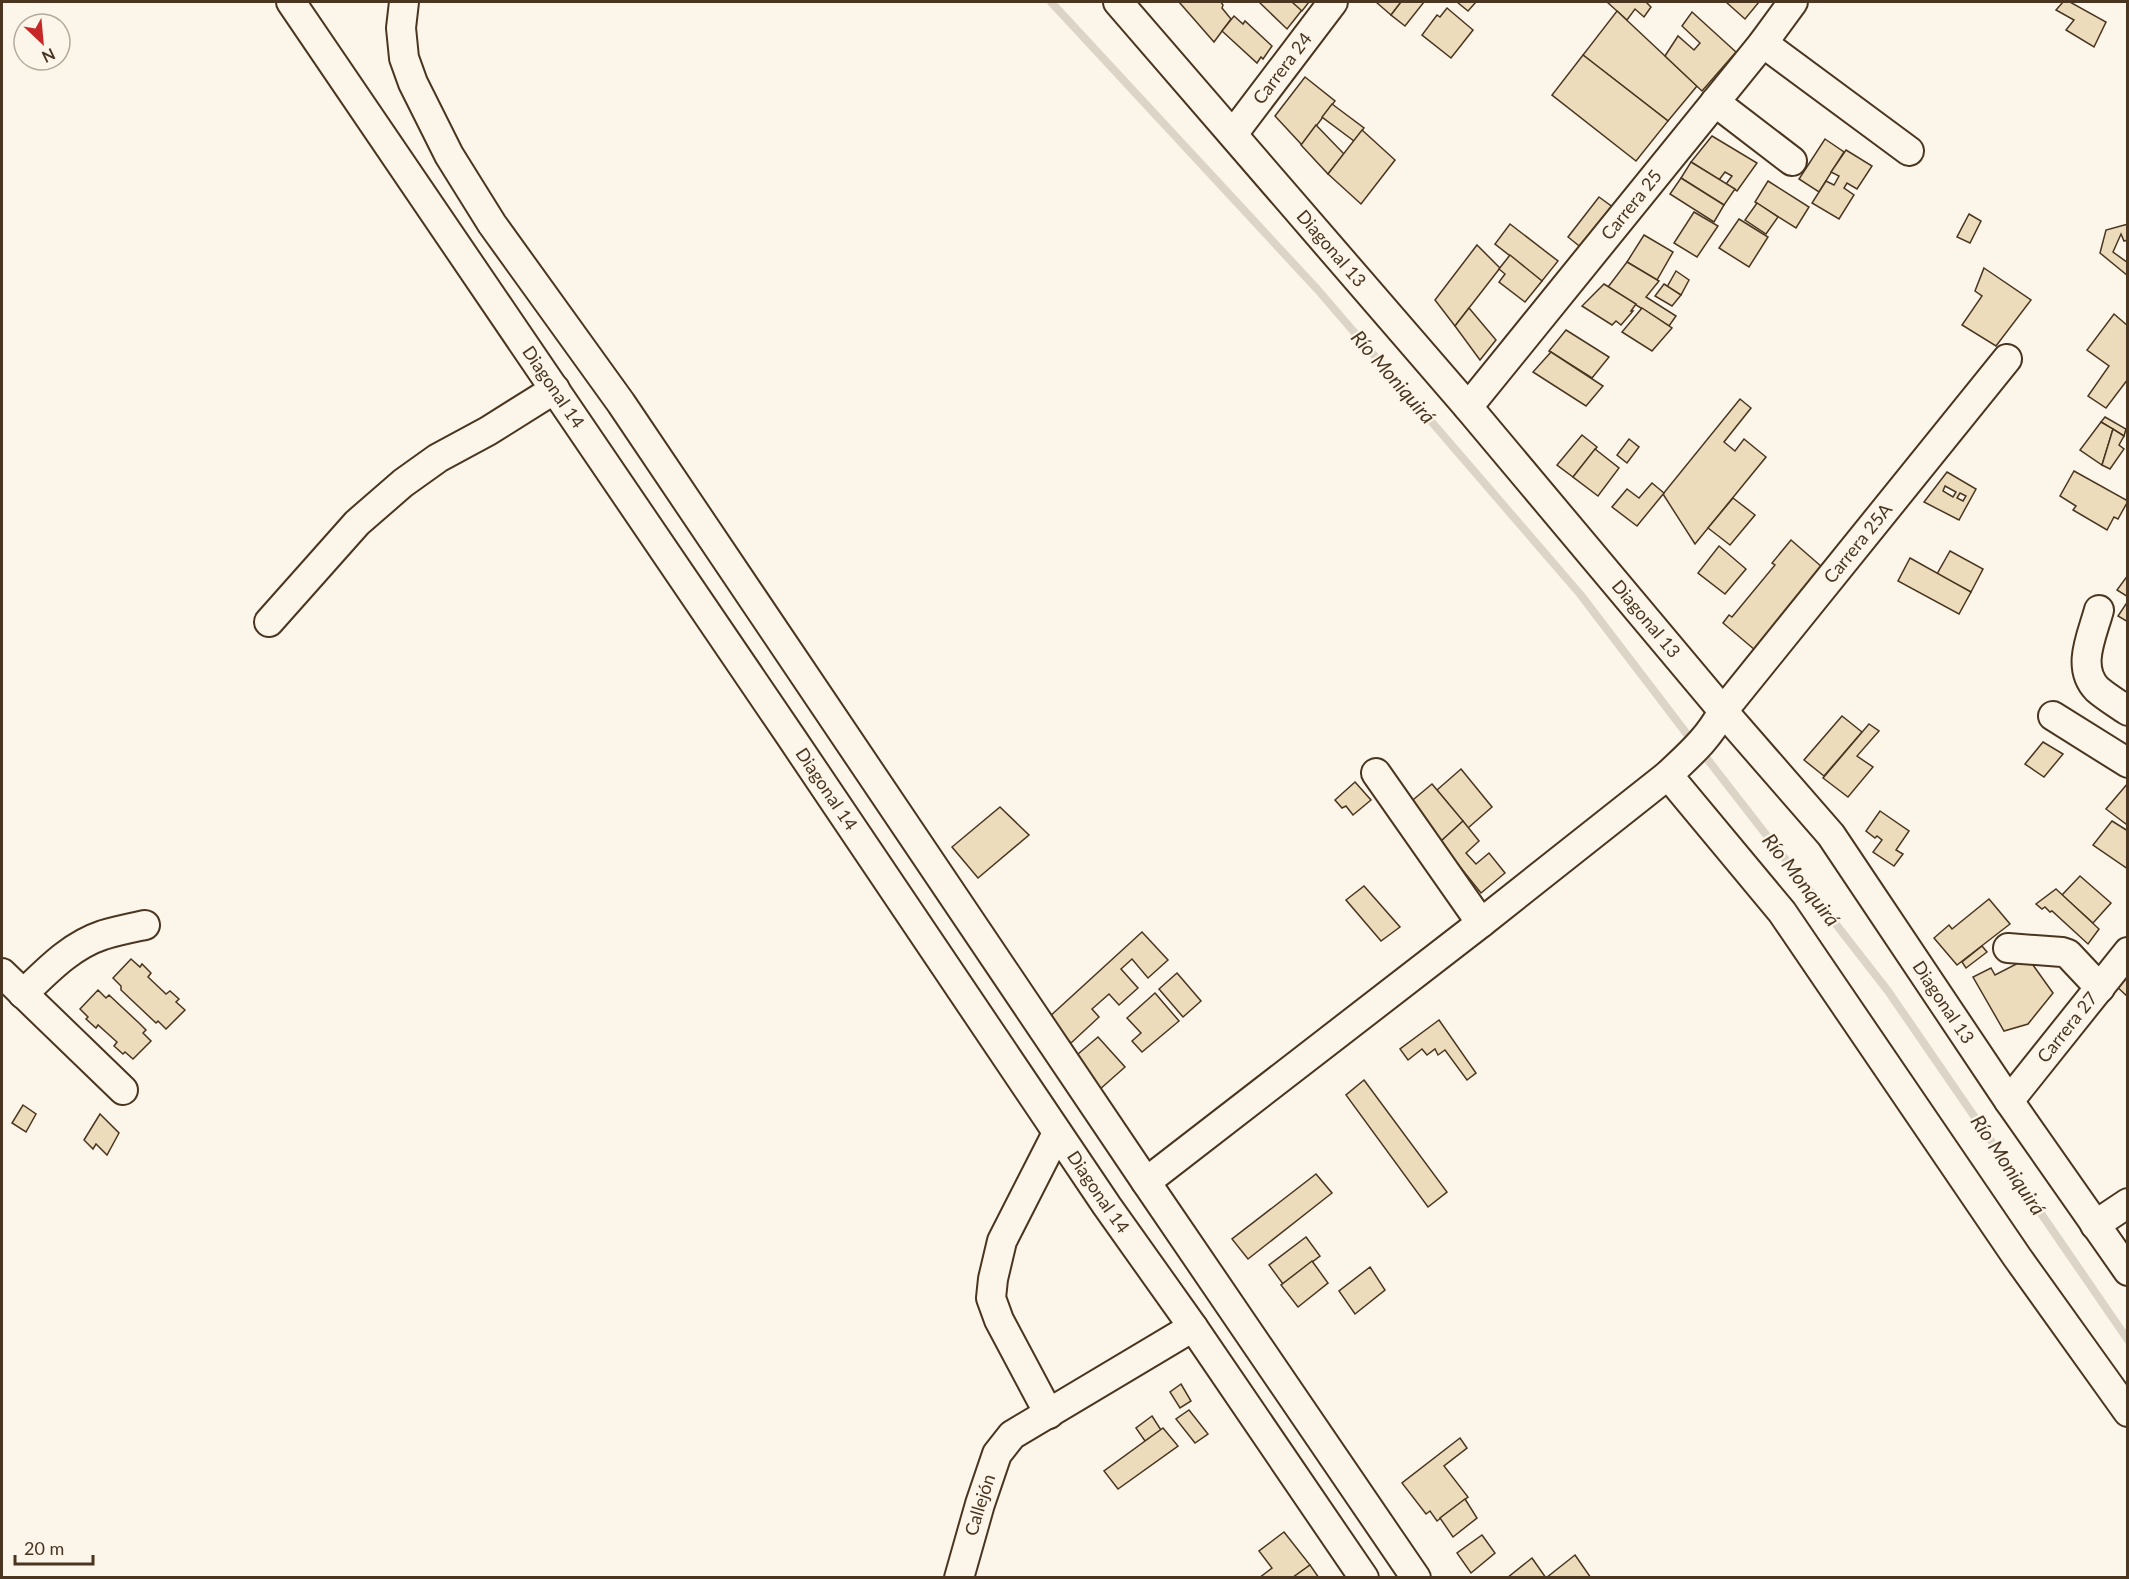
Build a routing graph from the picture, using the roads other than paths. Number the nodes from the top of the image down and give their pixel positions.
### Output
1 (291, 2) edge
2 (404, 2) edge
3 (1118, 2) edge
4 (1333, 2) edge
5 (1793, 2) edge
6 (1763, 43) junction
7 (1715, 102) junction
8 (1233, 134) junction
9 (1909, 151) dead end
10 (1792, 161) dead end
11 (2007, 359) dead end
12 (555, 389) junction
13 (1468, 407) junction
14 (2099, 610) dead end
15 (269, 622) dead end
16 (2127, 711) edge
17 (2053, 716) dead end
18 (1717, 722) junction
19 (2127, 763) edge
20 (1676, 768) junction
21 (1376, 773) dead end
22 (1481, 923) junction
23 (145, 925) dead end
24 (2008, 948) dead end
25 (2127, 952) edge
26 (2, 974) edge
27 (2100, 988) junction
28 (23, 994) junction
29 (123, 1090) dead end
30 (2009, 1101) junction
31 (1058, 1133) junction
32 (1146, 1182) junction
33 (2127, 1203) edge
34 (2095, 1225) junction
35 (2127, 1270) edge
36 (1193, 1327) junction
37 (2127, 1412) edge
38 (1048, 1414) junction
39 (959, 1578) edge
40 (1364, 1578) edge
41 (1416, 1578) edge

1 - 12 street, Diagonal 14
2 - 32 street
3 - 8 street, Diagonal 13
4 - 8 street, Carrera 24
5 - 6 street, Carrera 25
6 - 7 street, Carrera 25
6 - 9 street
7 - 10 street
7 - 13 street, Carrera 25
8 - 13 street, Diagonal 13
11 - 18 street, Carrera 25A
12 - 15 street
12 - 31 street, Diagonal 14
13 - 18 street, Diagonal 13
14 - 16 street
17 - 19 street
18 - 20 street, Carrera 25A
18 - 30 street, Diagonal 13
20 - 22 street, Carrera 25A
20 - 37 street
21 - 22 street
22 - 32 street, Carrera 25A
23 - 28 street
24 - 27 street
25 - 27 street, Carrera 27
26 - 28 street
27 - 30 street, Carrera 27
28 - 29 street
30 - 34 street, Diagonal 13
31 - 36 street, Diagonal 14
31 - 38 street
32 - 41 street
33 - 34 street
34 - 35 street, Diagonal 13
36 - 38 street
36 - 40 street, Diagonal 14
38 - 39 street, Callejón

